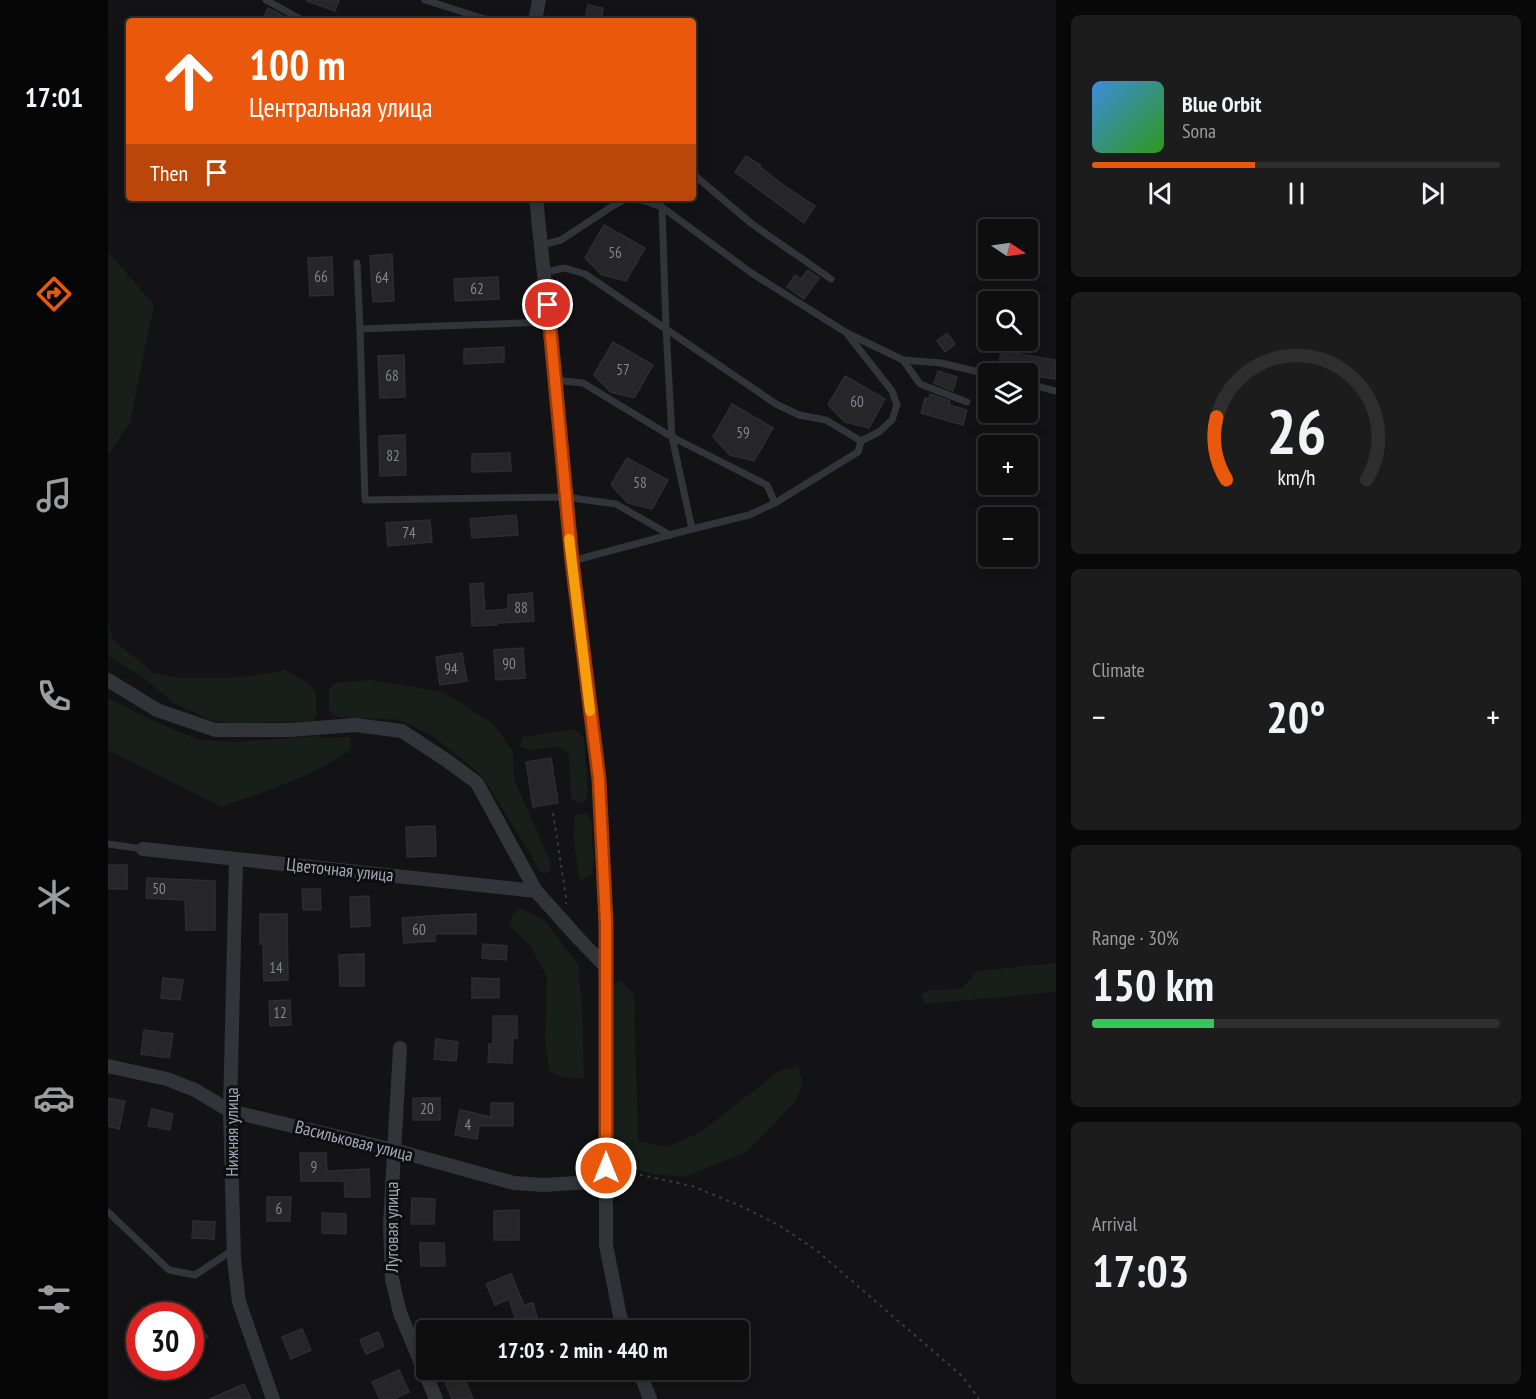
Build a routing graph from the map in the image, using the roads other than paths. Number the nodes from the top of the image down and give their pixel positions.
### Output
1 (266, 0) edge
2 (425, 0) edge
3 (539, 0) edge
4 (299, 18) edge
5 (482, 18) edge
6 (536, 18) edge
7 (696, 177) edge
8 (536, 201) edge
9 (622, 201) edge
10 (645, 201) edge
11 (662, 207) junction
12 (542, 245) junction
13 (357, 263) dead end
14 (545, 272) junction
15 (831, 279) dead end
16 (549, 322) junction
17 (666, 328) junction
18 (360, 329) junction
19 (847, 333) junction
20 (903, 360) junction
21 (978, 372) edge
22 (555, 380) junction
23 (1038, 386) edge
24 (1056, 391) edge
25 (967, 402) dead end
26 (672, 437) junction
27 (861, 441) junction
28 (565, 497) junction
29 (775, 503) junction
30 (692, 529) junction
31 (670, 535) junction
32 (572, 561) junction
33 (108, 680) edge
34 (108, 844) edge
35 (143, 849) joint
36 (236, 859) junction
37 (536, 891) junction
38 (606, 967) junction
39 (400, 1048) dead end
40 (108, 1066) edge
41 (230, 1111) junction
42 (394, 1150) junction
43 (606, 1174) junction
44 (108, 1212) edge
45 (233, 1250) junction
46 (621, 1320) edge
47 (643, 1380) edge
48 (273, 1399) edge
49 (436, 1399) edge
50 (650, 1399) edge

1 - 4 lane
2 - 5 lane
3 - 6 street
7 - 15 lane
8 - 12 street
9 - 12 lane
10 - 11 lane
11 - 17 lane
11 - 19 lane
12 - 14 street
13 - 18 lane
14 - 16 street
14 - 17 lane
16 - 18 lane
16 - 22 street
17 - 26 lane
17 - 27 lane
18 - 28 lane
19 - 20 lane
19 - 27 lane
20 - 21 lane
20 - 25 lane
22 - 26 lane
22 - 28 street
23 - 24 lane
26 - 29 lane
26 - 30 lane
27 - 29 lane
28 - 31 lane
28 - 32 street
29 - 30 lane
30 - 31 lane
31 - 32 lane
32 - 38 street
33 - 37 street
34 - 35 lane
35 - 36 street, Цветочная улица
36 - 37 street, Цветочная улица
36 - 41 street, Нижняя улица
37 - 38 street
38 - 43 street
39 - 42 street, Луговая улица
40 - 41 street, Васильковая улица
41 - 42 street, Васильковая улица
41 - 45 street, Нижняя улица
42 - 43 street, Васильковая улица
42 - 49 street, Луговая улица
43 - 46 street
44 - 45 lane
45 - 48 street, Нижняя улица
47 - 50 street

